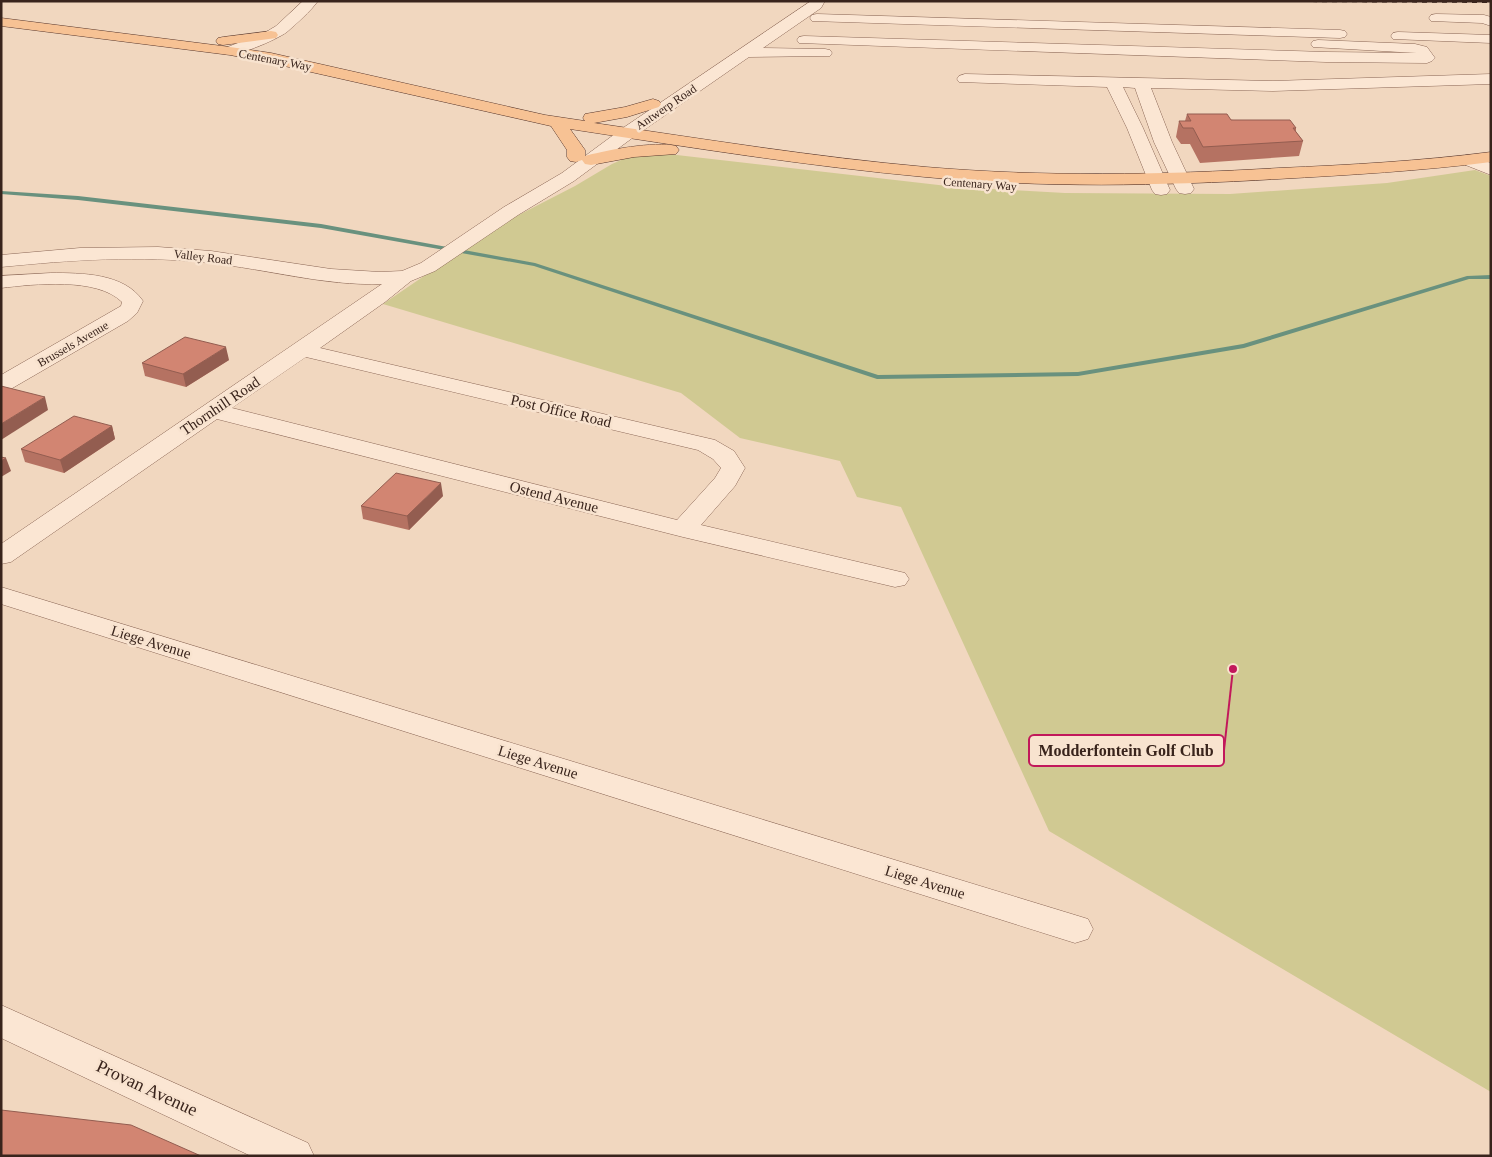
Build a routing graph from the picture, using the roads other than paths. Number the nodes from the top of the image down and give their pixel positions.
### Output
1 (312, 1) edge
2 (812, 1) edge
3 (818, 1) edge
4 (933, 14) junction
5 (817, 18) dead end
6 (1301, 18) dead end
7 (1432, 18) dead end
8 (1118, 20) junction
9 (1, 22) edge
10 (1491, 22) edge
11 (268, 37) junction
12 (1314, 38) junction
13 (1491, 39) edge
14 (804, 40) dead end
15 (166, 43) junction
16 (759, 43) junction
17 (928, 44) junction
18 (230, 51) junction
19 (789, 51) junction
20 (1126, 51) junction
21 (743, 53) junction
22 (1326, 57) junction
23 (271, 58) junction
24 (1337, 74) dead end
25 (1137, 78) junction
26 (965, 79) dead end
27 (1491, 79) edge
28 (1113, 83) junction
29 (657, 107) junction
30 (554, 122) junction
31 (617, 135) junction
32 (689, 147) junction
33 (1491, 157) edge
34 (583, 158) junction
35 (1469, 160) junction
36 (1491, 170) edge
37 (1159, 184) junction
38 (1183, 184) junction
39 (439, 258) joint
40 (1, 261) edge
41 (404, 277) junction
42 (1, 282) edge
43 (302, 350) junction
44 (1, 385) edge
45 (214, 411) junction
46 (683, 529) junction
47 (1, 556) edge
48 (895, 579) dead end
49 (1, 595) edge
50 (1074, 929) dead end
51 (5, 1028) edge
52 (293, 1156) edge

1 - 11 street
2 - 29 street, Antwerp Road
3 - 16 street, Antwerp Road
4 - 5 street
4 - 8 street
4 - 17 street
6 - 12 street
7 - 10 street
8 - 12 street
8 - 20 street
9 - 15 main road, Centenary Way
11 - 15 main road
11 - 18 street
11 - 23 main road
12 - 13 street
12 - 22 street
12 - 22 street
14 - 17 street
15 - 18 main road, Centenary Way
16 - 19 street
16 - 21 street, Antwerp Road
17 - 19 street
17 - 20 street
18 - 23 main road, Centenary Way
19 - 21 street
20 - 22 street
20 - 25 street
21 - 29 street, Antwerp Road
22 - 24 street
23 - 30 main road, Centenary Way
25 - 27 street
25 - 28 street
25 - 38 street
26 - 28 street
28 - 37 street
29 - 30 main road
29 - 31 street, Antwerp Road
29 - 32 main road
30 - 31 main road, Centenary Way
30 - 34 main road
31 - 32 main road, Centenary Way
31 - 34 street, Antwerp Road
32 - 34 main road
32 - 37 main road, Centenary Way
33 - 35 main road, Centenary Way
34 - 39 street, Antwerp Road
35 - 36 street
35 - 38 main road, Centenary Way
37 - 38 main road, Centenary Way
39 - 41 street, Thornhill Road
40 - 41 street, Valley Road
41 - 43 street, Thornhill Road
42 - 44 street, Brussels Avenue
43 - 45 street, Thornhill Road
43 - 46 street, Post Office Road
45 - 46 street, Ostend Avenue
45 - 47 street, Thornhill Road
46 - 48 street, Ostend Avenue
49 - 50 street, Liege Avenue
51 - 52 street, Provan Avenue

